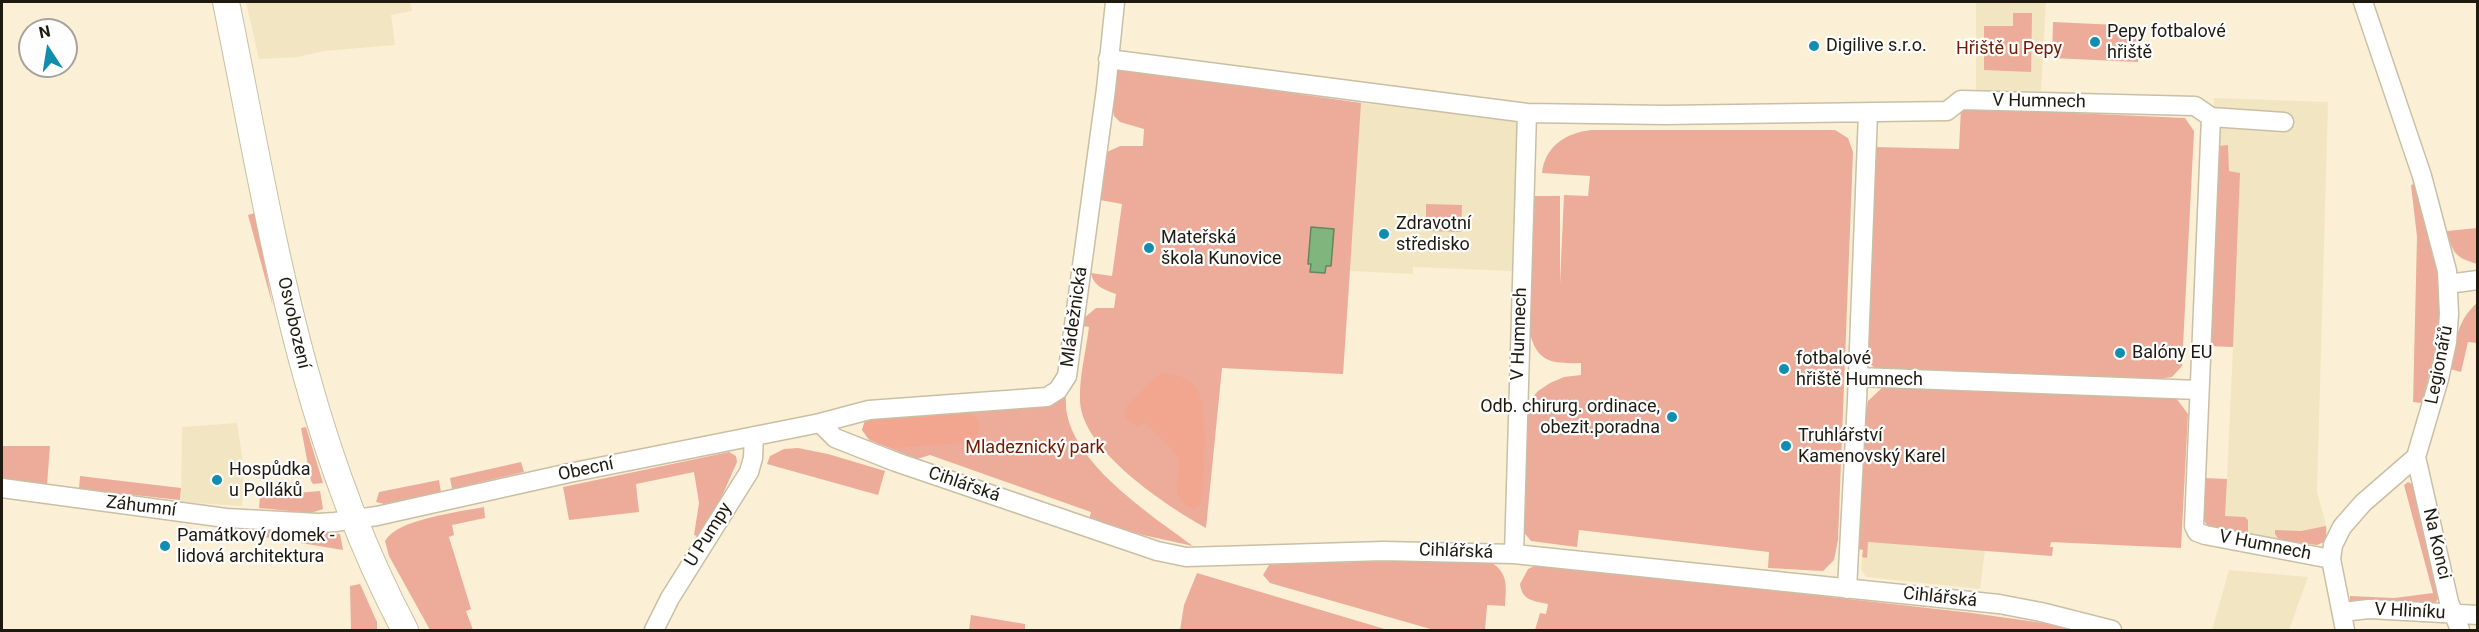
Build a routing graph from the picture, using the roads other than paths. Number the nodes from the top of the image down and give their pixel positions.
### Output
1 (226, 2) edge
2 (1115, 2) edge
3 (2363, 2) edge
4 (1108, 59) junction
5 (1527, 113) junction
6 (1868, 113) junction
7 (2211, 117) junction
8 (2284, 122) dead end
9 (2478, 280) edge
10 (2448, 284) junction
11 (1858, 377) junction
12 (2198, 390) junction
13 (820, 423) junction
14 (754, 436) junction
15 (2416, 457) junction
16 (2, 488) edge
17 (353, 520) junction
18 (1514, 554) junction
19 (2331, 559) junction
20 (1847, 589) junction
21 (2342, 612) junction
22 (2478, 615) edge
23 (2457, 622) edge
24 (405, 630) edge
25 (654, 630) edge
26 (2112, 630) edge
27 (2345, 630) edge

1 - 17 main road, Osvobození
2 - 4 street, Mládežnická
3 - 10 street, Legionářů
4 - 5 street, V Humnech
4 - 13 street, Mládežnická
5 - 6 street, V Humnech
5 - 18 street, V Humnech
6 - 7 street, V Humnech
6 - 11 street
7 - 8 street, V Humnech
7 - 12 street, V Humnech
9 - 10 street
10 - 15 street, Legionářů
11 - 12 street
11 - 20 street
12 - 19 street, V Humnech
13 - 14 street, Obecní
13 - 18 street, Cihlářská
14 - 17 street, Obecní
14 - 25 street, U Pumpy
15 - 19 street
15 - 23 street, Na Konci
16 - 17 street, Záhumní
17 - 24 main road, Osvobození
18 - 20 street, Cihlářská
19 - 21 street
20 - 26 street, Cihlářská
21 - 23 street, V Hliníku
21 - 27 street
22 - 23 street, V Hliníku

